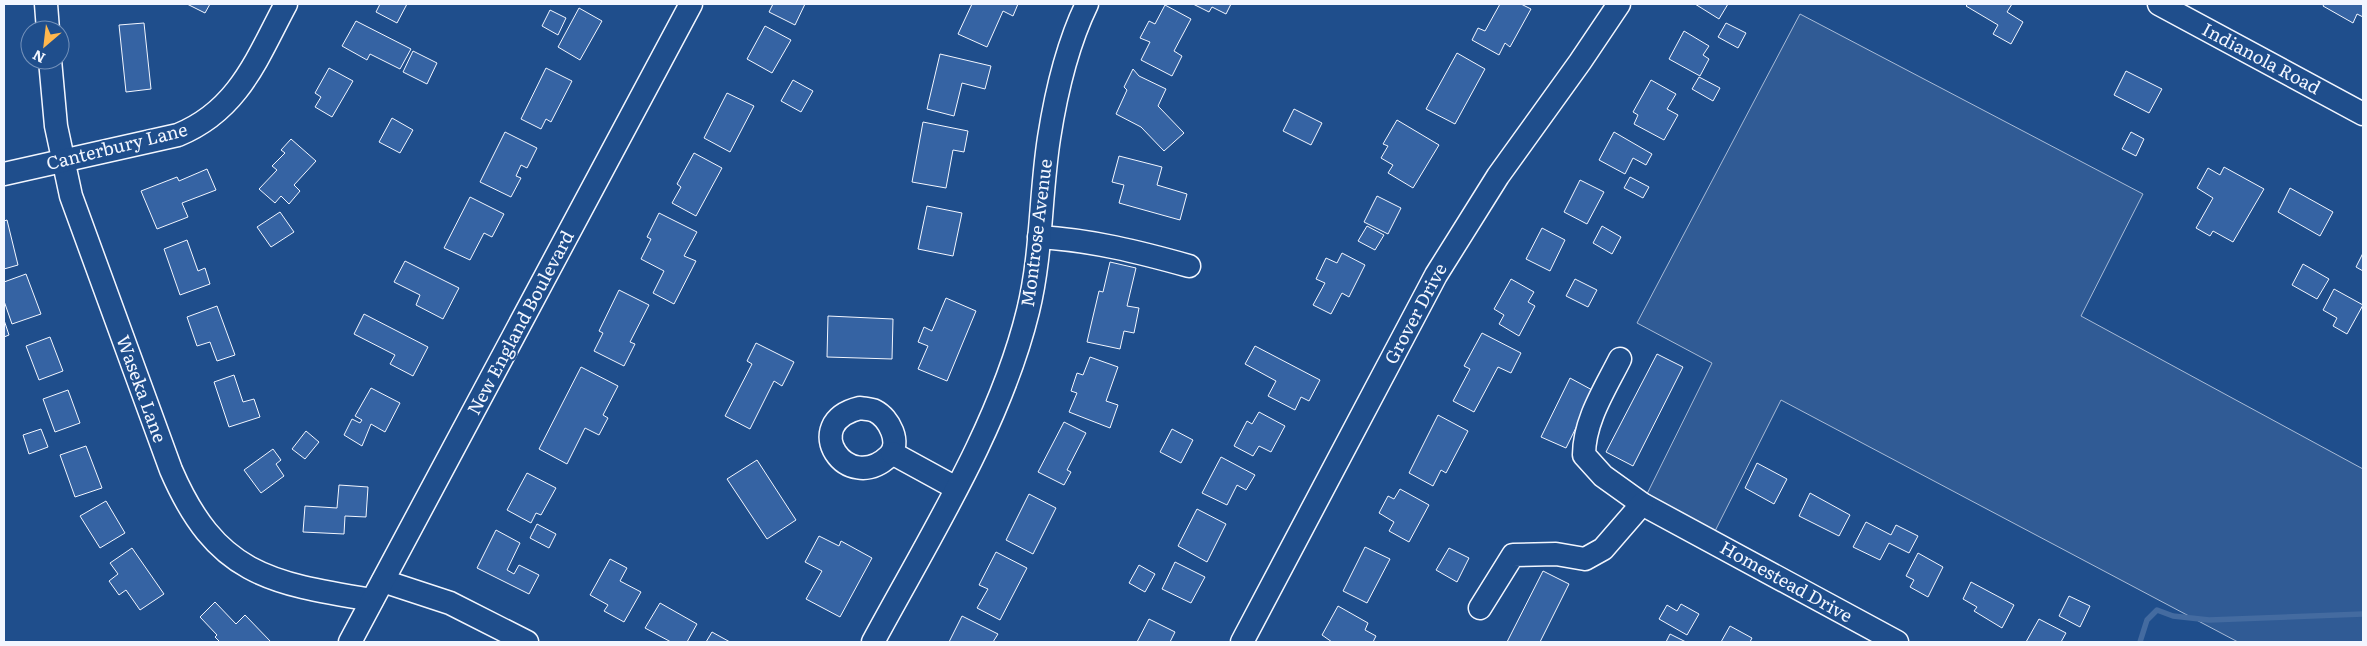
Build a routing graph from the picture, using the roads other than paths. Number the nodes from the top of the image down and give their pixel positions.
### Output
1 (46, 4) edge
2 (286, 4) edge
3 (691, 4) edge
4 (1087, 4) edge
5 (1620, 4) edge
6 (2159, 4) edge
7 (47, 20) edge
8 (51, 70) edge
9 (2363, 114) edge
10 (63, 161) junction
11 (4, 174) edge
12 (1039, 236) junction
13 (1189, 266) dead end
14 (1620, 359) dead end
15 (892, 453) dead end
16 (956, 488) junction
17 (1642, 504) junction
18 (378, 590) junction
19 (1480, 608) dead end
20 (350, 642) edge
21 (528, 642) edge
22 (873, 642) edge
23 (1242, 642) edge
24 (1897, 642) edge

1 - 7 street
2 - 10 street, Canterbury Lane
3 - 18 street, New England Boulevard
4 - 12 street, Montrose Avenue
5 - 23 street, Grover Drive
6 - 9 street, Indianola Road
8 - 10 street, Waseka Lane
10 - 11 street, Canterbury Lane
10 - 18 street, Waseka Lane
12 - 13 street
12 - 16 street, Montrose Avenue
14 - 17 street, Homestead Drive
15 - 16 street
16 - 22 street, Montrose Avenue
17 - 19 street
17 - 24 street, Homestead Drive
18 - 20 street, New England Boulevard
18 - 21 street

